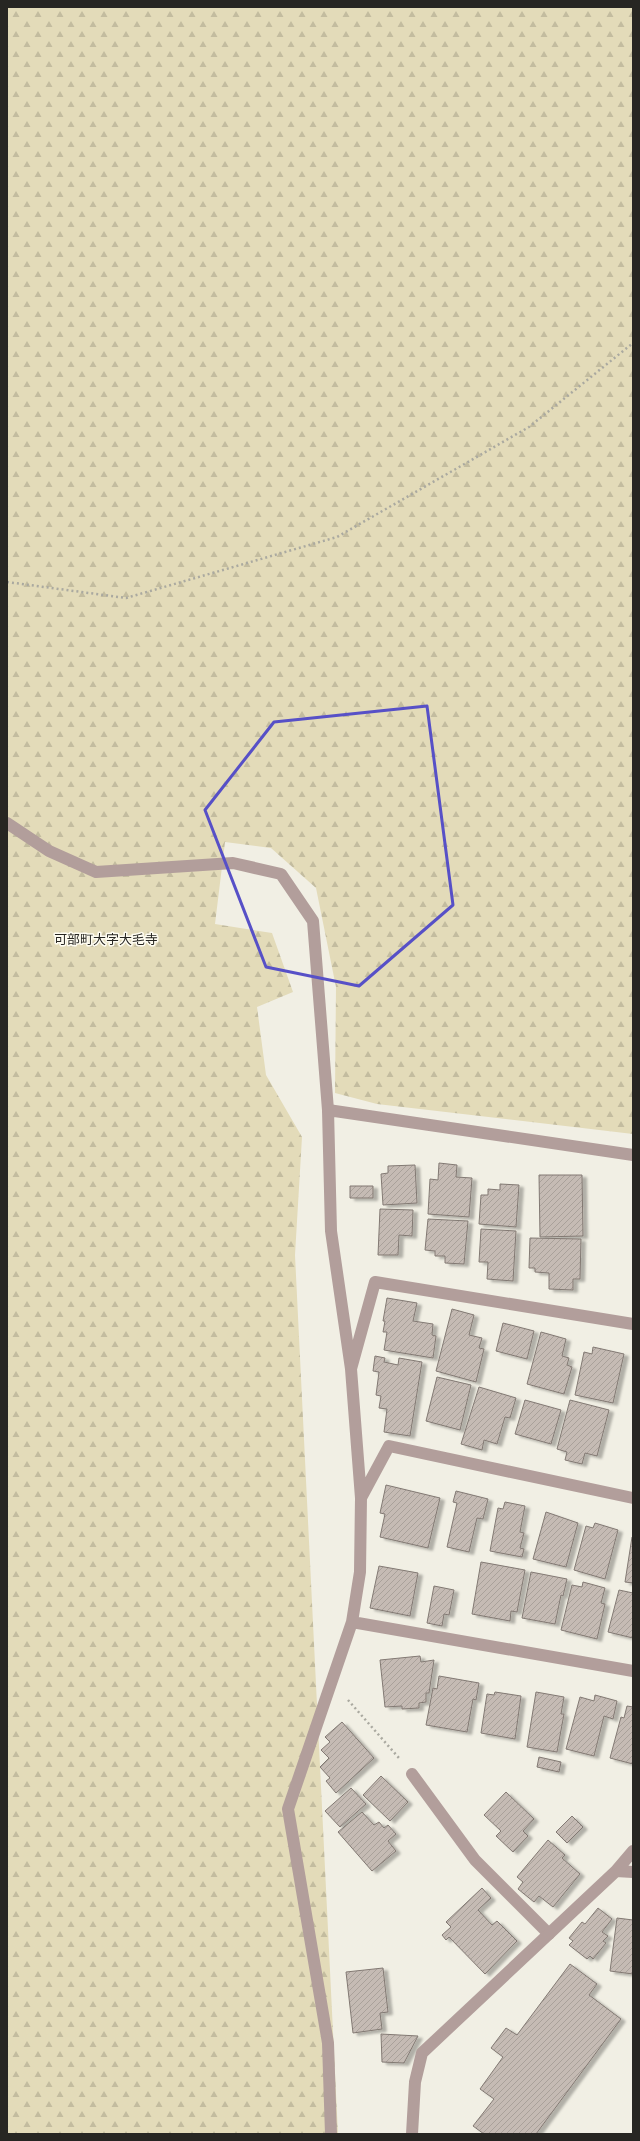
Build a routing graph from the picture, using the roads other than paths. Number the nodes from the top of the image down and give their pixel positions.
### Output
1 (7, 823) edge
2 (328, 1110) junction
3 (633, 1155) edge
4 (633, 1324) edge
5 (351, 1369) junction
6 (361, 1498) junction
7 (633, 1498) edge
8 (352, 1622) junction
9 (633, 1671) edge
10 (412, 1774) road end
11 (633, 1852) edge
12 (616, 1871) junction
13 (633, 1872) edge
14 (549, 1934) junction
15 (332, 2134) edge
16 (412, 2134) edge

1 - 2 street
2 - 3 street
2 - 5 street
4 - 5 street
5 - 6 street
6 - 7 street
6 - 8 street
8 - 9 street
8 - 15 street
10 - 14 street
11 - 12 street
12 - 13 street
12 - 14 street
14 - 16 street

